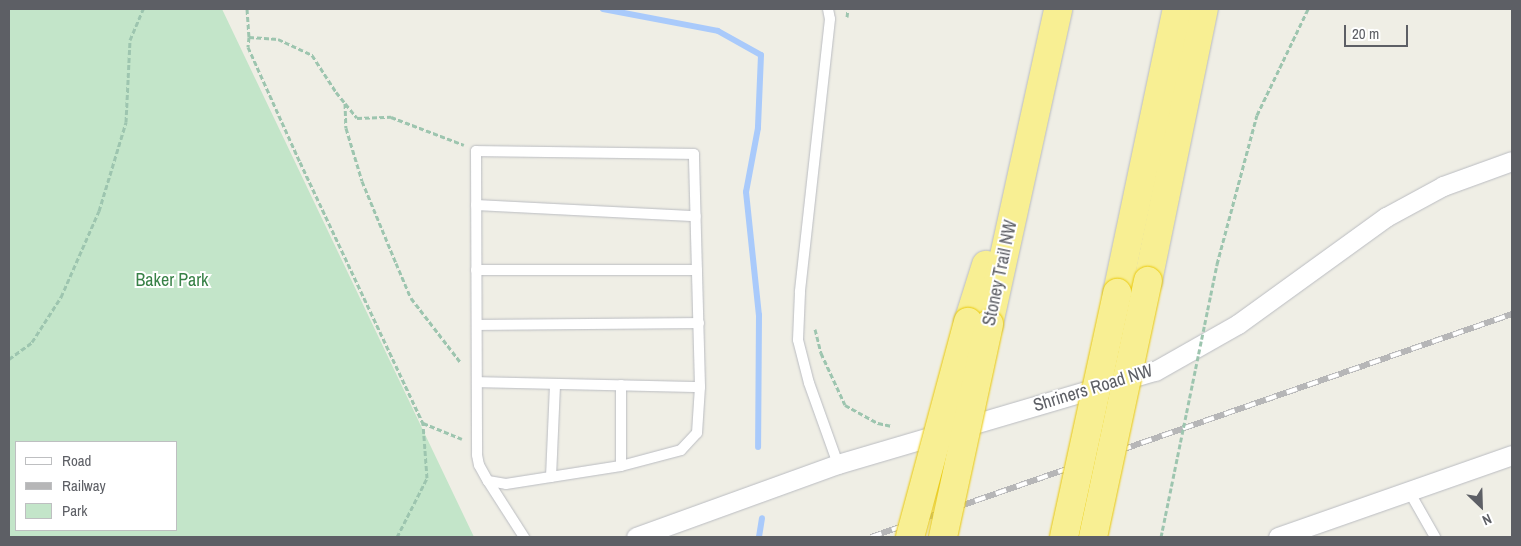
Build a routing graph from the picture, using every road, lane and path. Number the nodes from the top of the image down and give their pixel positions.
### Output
1 (143, 9) edge
2 (248, 9) edge
3 (828, 9) edge
4 (1058, 9) edge
5 (1177, 9) edge
6 (1204, 9) edge
7 (1308, 9) edge
8 (249, 37) junction
9 (345, 103) junction
10 (476, 151) junction
11 (1512, 161) edge
12 (476, 205) junction
13 (696, 216) junction
14 (476, 270) junction
15 (697, 270) junction
16 (699, 323) junction
17 (979, 323) junction
18 (477, 325) junction
19 (9, 359) edge
20 (476, 366) junction
21 (477, 382) junction
22 (555, 385) junction
23 (621, 385) junction
24 (700, 387) junction
25 (423, 423) junction
26 (476, 444) junction
27 (1512, 455) edge
28 (838, 464) junction
29 (620, 466) junction
30 (551, 478) junction
31 (488, 481) junction
32 (1410, 493) junction
33 (397, 537) edge
34 (524, 537) edge
35 (636, 537) edge
36 (910, 537) edge
37 (943, 537) edge
38 (1064, 537) edge
39 (1093, 537) edge
40 (1161, 537) edge
41 (1278, 537) edge
42 (1435, 537) edge

1 - 19 path
2 - 8 path
3 - 28 lane
4 - 17 highway, Stoney Trail NW
5 - 38 highway, bridge
6 - 39 highway, bridge
7 - 40 path, bridge
8 - 9 path
8 - 25 path
9 - 10 path
9 - 20 path
10 - 12 lane
10 - 13 lane
11 - 28 street, Shriners Road NW
12 - 13 lane
12 - 14 lane
13 - 15 lane
14 - 15 lane
14 - 18 lane
15 - 16 lane
16 - 18 lane
16 - 24 lane
17 - 36 highway, bridge
17 - 37 highway, Stoney Trail NW, bridge
18 - 20 lane
20 - 21 lane
21 - 22 lane
21 - 26 lane
22 - 23 lane
22 - 30 lane
23 - 24 lane
23 - 29 lane
24 - 29 lane
25 - 26 path
25 - 33 path
26 - 31 lane
27 - 32 street
28 - 35 street, Shriners Road NW
29 - 30 lane
30 - 31 lane
31 - 34 lane
32 - 41 street
32 - 42 lane

